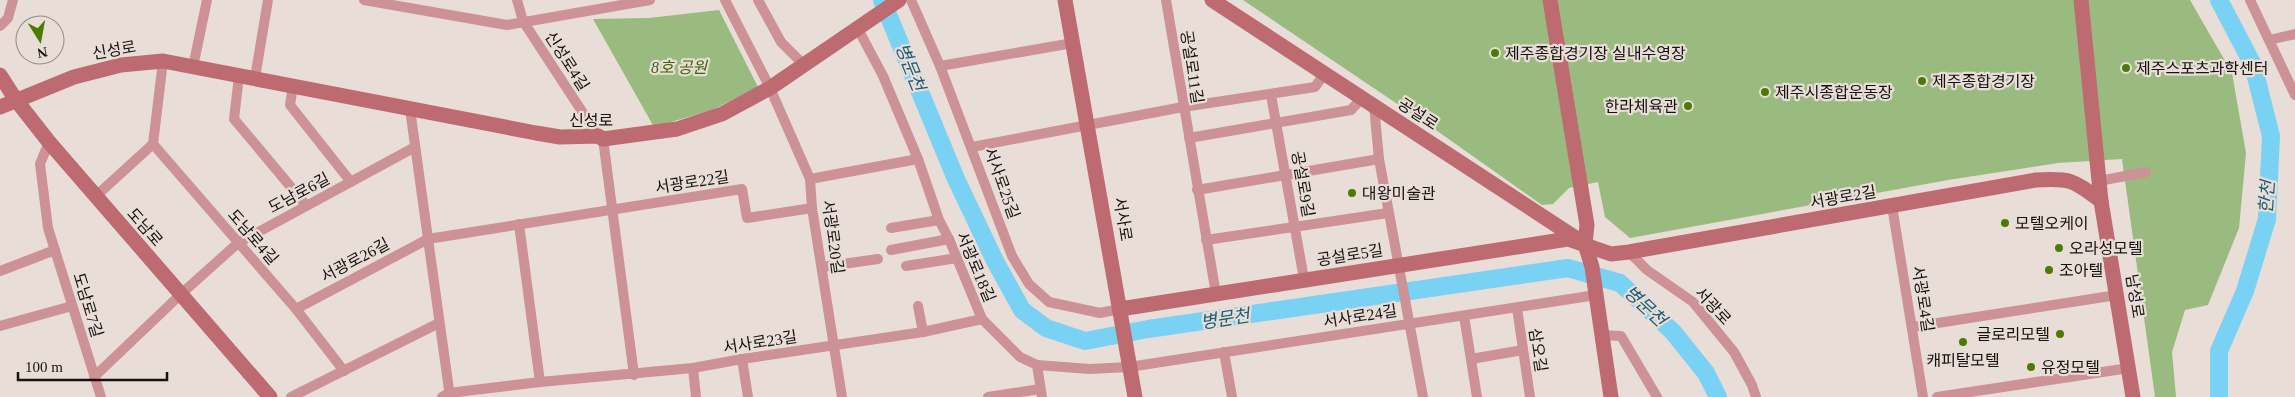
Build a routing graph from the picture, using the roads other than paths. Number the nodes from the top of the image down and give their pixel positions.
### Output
1 (13, 0) edge
2 (207, 0) edge
3 (268, 0) edge
4 (364, 0) edge
5 (517, 0) edge
6 (650, 0) edge
7 (725, 0) edge
8 (758, 0) edge
9 (902, 0) edge
10 (1065, 0) edge
11 (1166, 0) edge
12 (1212, 0) edge
13 (1550, 0) edge
14 (2081, 0) edge
15 (2250, 0) edge
16 (397, 3) edge
17 (523, 21) junction
18 (0, 26) edge
19 (861, 27) junction
20 (2295, 34) edge
21 (2269, 40) junction
22 (1073, 43) junction
23 (163, 61) junction
24 (804, 65) junction
25 (193, 66) junction
26 (940, 66) junction
27 (1325, 73) junction
28 (0, 75) edge
29 (239, 76) junction
30 (255, 78) junction
31 (293, 86) junction
32 (770, 88) junction
33 (1271, 95) junction
34 (2295, 95) edge
35 (16, 100) junction
36 (1368, 102) junction
37 (0, 107) edge
38 (1183, 107) junction
39 (410, 109) junction
40 (1276, 123) junction
41 (1088, 125) junction
42 (600, 138) junction
43 (1189, 138) junction
44 (49, 142) junction
45 (153, 144) junction
46 (415, 147) junction
47 (972, 147) junction
48 (918, 159) junction
49 (1379, 159) junction
50 (2146, 172) dead end
51 (1286, 176) junction
52 (810, 179) junction
53 (2099, 181) junction
54 (351, 182) junction
55 (1197, 190) junction
56 (96, 196) junction
57 (2102, 201) junction
58 (306, 205) junction
59 (1892, 206) junction
60 (812, 208) junction
61 (611, 209) junction
62 (1388, 213) junction
63 (939, 220) junction
64 (519, 224) junction
65 (1295, 227) junction
66 (891, 228) dead end
67 (428, 239) junction
68 (949, 239) junction
69 (1206, 240) junction
70 (238, 243) junction
71 (1585, 244) junction
72 (55, 250) junction
73 (891, 250) dead end
74 (1629, 252) junction
75 (957, 258) junction
76 (878, 259) dead end
77 (906, 266) dead end
78 (822, 267) junction
79 (1399, 269) junction
80 (0, 271) edge
81 (1304, 279) junction
82 (181, 294) junction
83 (1216, 294) junction
84 (1596, 295) junction
85 (2117, 295) junction
86 (72, 306) junction
87 (918, 306) dead end
88 (1517, 308) junction
89 (296, 309) junction
90 (1120, 313) junction
91 (1464, 316) junction
92 (982, 319) junction
93 (1410, 320) junction
94 (439, 323) junction
95 (0, 326) edge
96 (1912, 326) junction
97 (1601, 328) junction
98 (923, 332) junction
99 (834, 345) junction
100 (1523, 350) junction
101 (1224, 352) junction
102 (742, 359) junction
103 (1471, 360) junction
104 (1128, 362) junction
105 (1036, 365) junction
106 (693, 368) junction
107 (2129, 368) junction
108 (344, 371) junction
109 (634, 375) junction
110 (94, 377) junction
111 (540, 382) junction
112 (1041, 393) edge
113 (447, 396) edge
114 (101, 397) edge
115 (270, 397) edge
116 (291, 397) edge
117 (696, 397) edge
118 (748, 397) edge
119 (842, 397) edge
120 (988, 397) edge
121 (1135, 397) edge
122 (1232, 397) edge
123 (1423, 397) edge
124 (1477, 397) edge
125 (1530, 397) edge
126 (1611, 397) edge
127 (1657, 397) edge
128 (1756, 397) edge
129 (1923, 397) edge
130 (1937, 397) edge
131 (2133, 397) edge

1 - 18 street
2 - 25 street
3 - 30 street
4 - 16 street
5 - 17 street, 신성로4길
6 - 17 street
7 - 32 street, 서광로20길
8 - 24 street
9 - 19 street, 신성로
9 - 26 street, 서사로25길
10 - 22 street, 서사로
11 - 38 street, 공설로11길
12 - 27 street, 공설로
13 - 71 street
14 - 53 street, 남성로
15 - 21 street
16 - 17 street
17 - 42 street, 신성로4길
19 - 24 street, 신성로
19 - 48 street, 서광로18길
20 - 21 street
21 - 34 street
22 - 26 street
22 - 41 street, 서사로
23 - 25 street, 신성로
23 - 35 street, 신성로
23 - 45 street
24 - 32 street, 신성로
25 - 29 street, 신성로
26 - 47 street, 서사로25길
27 - 33 street
27 - 36 street, 공설로
28 - 35 street, 도남로
29 - 30 street, 신성로
29 - 58 street
30 - 31 street, 신성로
31 - 39 street, 신성로
31 - 54 street
32 - 42 street, 신성로
32 - 52 street, 서광로20길
33 - 38 street
33 - 40 street, 공설로9길
35 - 37 street, 신성로
35 - 44 street, 도남로
36 - 40 street
36 - 49 street
36 - 71 street, 공설로
38 - 41 street
38 - 43 street, 공설로11길
39 - 42 street, 신성로
39 - 46 street
40 - 43 street
40 - 51 street, 공설로9길
41 - 47 street
41 - 90 street, 서사로
42 - 61 street
43 - 55 street, 공설로11길
44 - 56 street, 도남로
44 - 72 street, 도남로7길
45 - 56 street
45 - 70 street, 도남로4길
46 - 54 street, 도남로6길
46 - 67 street
47 - 90 street, 서사로25길
48 - 52 street
48 - 63 street, 서광로18길
49 - 51 street
49 - 62 street
50 - 53 street
51 - 55 street
51 - 65 street, 공설로9길
52 - 60 street, 서광로20길
53 - 57 street, 남성로
54 - 58 street, 도남로6길
55 - 69 street, 공설로11길
56 - 82 street, 도남로
57 - 59 street, 서광로2길
57 - 85 street, 남성로
58 - 70 street, 도남로6길
59 - 74 street, 서광로2길
59 - 96 street, 서광로4길
60 - 61 street, 서광로22길
60 - 78 street, 서광로20길
61 - 64 street, 서광로22길
61 - 109 street
62 - 65 street
62 - 79 street
63 - 66 street
63 - 68 street, 서광로18길
64 - 67 street, 서광로22길
64 - 111 street
65 - 69 street
65 - 81 street, 공설로9길
67 - 89 street, 서광로26길
67 - 94 street
68 - 73 street
68 - 75 street, 서광로18길
69 - 83 street, 공설로11길
70 - 82 street, 도남로6길
70 - 89 street, 도남로4길
71 - 74 street, 서광로2길
71 - 79 street, 공설로5길
71 - 84 street
72 - 80 street
72 - 86 street, 도남로7길
74 - 128 street, 서광로
75 - 77 street
75 - 92 street, 서광로18길
76 - 78 street
78 - 99 street, 서광로20길
79 - 81 street, 공설로5길
79 - 93 street
81 - 83 street, 공설로5길
82 - 110 street, 도남로6길
82 - 115 street, 도남로
83 - 90 street, 공설로5길
84 - 88 street, 서사로24길
84 - 97 street
85 - 96 street
85 - 107 street, 남성로
86 - 95 street
86 - 110 street, 도남로7길
87 - 98 street
88 - 91 street, 서사로24길
88 - 100 street, 삼오길
89 - 108 street, 도남로4길
90 - 104 street, 서사로
91 - 93 street, 서사로24길
91 - 103 street
92 - 98 street, 서사로23길
92 - 105 street, 서광로18길
93 - 101 street, 서사로24길
93 - 123 street
94 - 108 street
94 - 113 street
96 - 129 street, 서광로4길
97 - 126 street
97 - 127 street
98 - 99 street, 서사로23길
99 - 102 street, 서사로23길
99 - 119 street, 서광로20길
100 - 103 street
100 - 125 street, 삼오길
101 - 104 street, 서사로24길
101 - 122 street
102 - 106 street, 서사로23길
102 - 118 street
103 - 124 street
104 - 105 street, 서광로18길
104 - 121 street
105 - 112 street
106 - 109 street, 서사로23길
106 - 117 street
107 - 130 street
107 - 131 street, 남성로
108 - 116 street
109 - 111 street, 서사로23길
110 - 114 street, 도남로7길
111 - 113 street, 서사로23길
112 - 120 street

